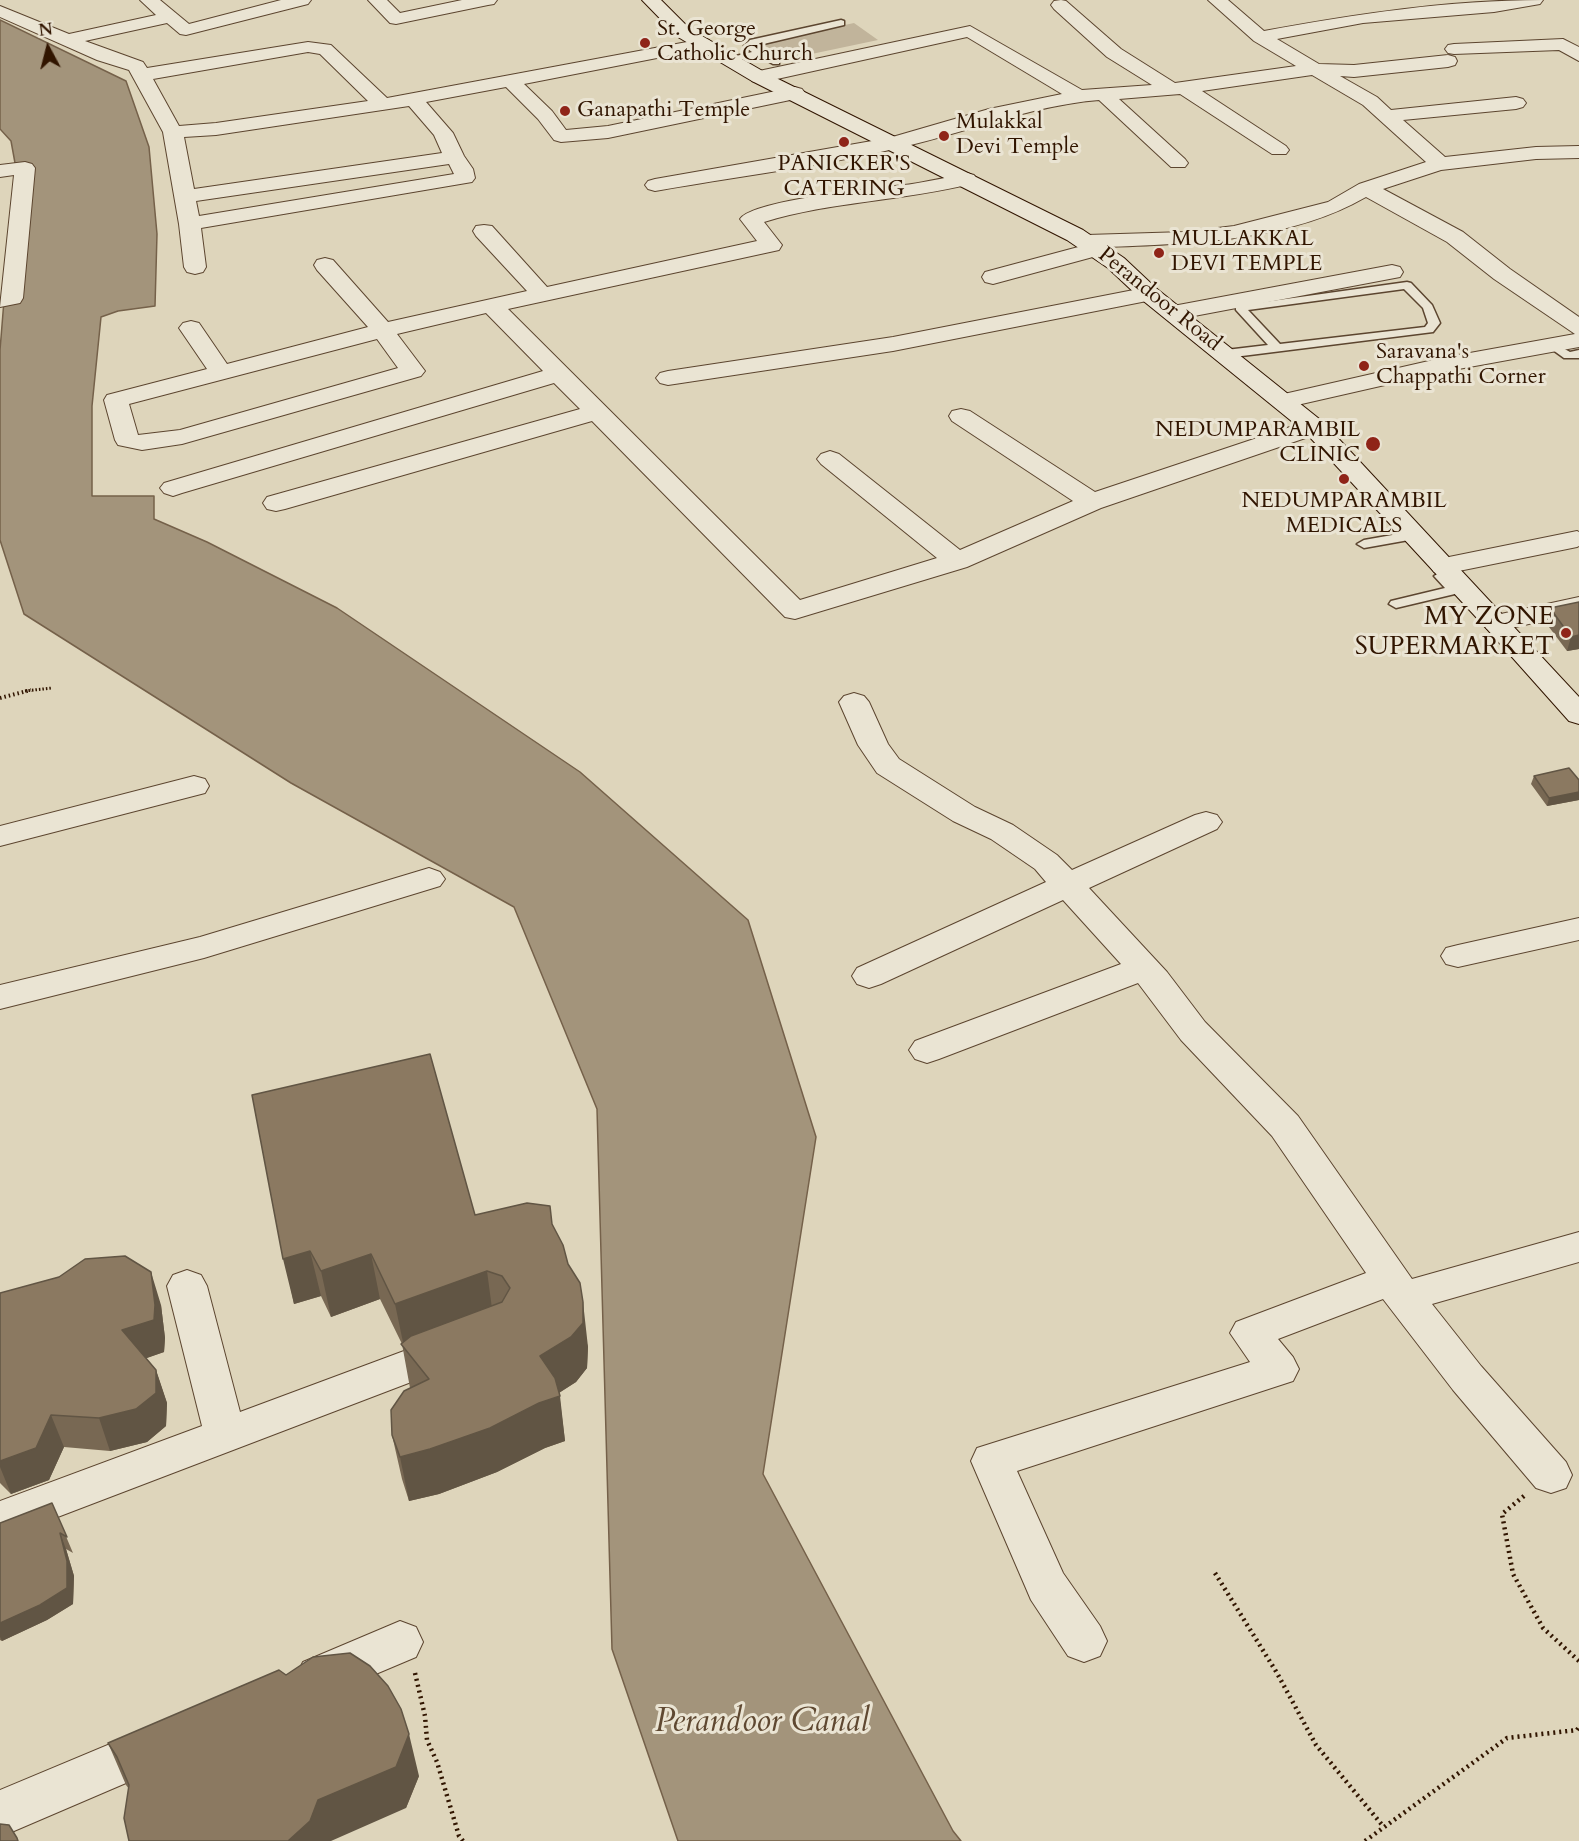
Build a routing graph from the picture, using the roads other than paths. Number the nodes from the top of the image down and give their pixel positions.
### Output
1 (149, 0) edge
2 (302, 0) edge
3 (377, 0) edge
4 (488, 0) edge
5 (651, 0) edge
6 (1217, 0) edge
7 (1527, 0) edge
8 (1534, 0) edge
9 (1473, 4) edge
10 (1060, 5) dead end
11 (0, 11) edge
12 (170, 17) junction
13 (842, 23) dead end
14 (1260, 37) junction
15 (68, 40) junction
16 (703, 44) junction
17 (1571, 44) edge
18 (760, 53) junction
19 (1579, 55) edge
20 (729, 59) junction
21 (767, 69) junction
22 (1313, 69) junction
23 (141, 75) junction
24 (510, 80) junction
25 (1178, 89) junction
26 (795, 93) junction
27 (1104, 95) junction
28 (1079, 96) junction
29 (412, 98) junction
30 (1516, 103) dead end
31 (383, 105) junction
32 (1386, 116) junction
33 (175, 142) junction
34 (892, 144) junction
35 (1279, 150) dead end
36 (1579, 152) edge
37 (454, 157) junction
38 (1178, 163) dead end
39 (1440, 164) junction
40 (0, 171) edge
41 (967, 179) junction
42 (655, 185) dead end
43 (1366, 188) junction
44 (184, 197) junction
45 (10, 218) edge
46 (190, 224) junction
47 (484, 231) dead end
48 (1092, 245) junction
49 (8, 257) edge
50 (325, 265) dead end
51 (195, 267) dead end
52 (1392, 272) dead end
53 (993, 277) dead end
54 (542, 294) junction
55 (1149, 294) junction
56 (0, 300) edge
57 (491, 305) junction
58 (1173, 312) junction
59 (191, 328) dead end
60 (1579, 328) edge
61 (383, 330) junction
62 (1579, 340) edge
63 (1552, 345) junction
64 (1278, 349) junction
65 (1226, 354) junction
66 (1579, 354) edge
67 (220, 371) junction
68 (559, 374) junction
69 (668, 378) dead end
70 (1284, 401) junction
71 (597, 412) junction
72 (961, 416) dead end
73 (1314, 428) junction
74 (830, 459) dead end
75 (174, 488) dead end
76 (276, 502) dead end
77 (1092, 502) junction
78 (1415, 535) junction
79 (1577, 539) dead end
80 (1364, 544) dead end
81 (957, 561) junction
82 (1444, 566) junction
83 (1396, 603) dead end
84 (1579, 605) edge
85 (1497, 623) junction
86 (854, 702) dead end
87 (1579, 715) edge
88 (194, 786) dead end
89 (1206, 822) dead end
90 (0, 836) edge
91 (429, 879) dead end
92 (1068, 886) junction
93 (1579, 929) edge
94 (1458, 956) dead end
95 (1143, 968) junction
96 (869, 976) dead end
97 (0, 997) edge
98 (927, 1050) dead end
99 (1579, 1247) edge
100 (187, 1286) dead end
101 (1397, 1288) junction
102 (483, 1338) edge
103 (225, 1435) junction
104 (1551, 1475) road end
105 (0, 1520) edge
106 (1084, 1641) dead end
107 (400, 1642) road end
108 (281, 1693) edge
109 (195, 1730) edge
110 (0, 1814) edge

1 - 12 street
2 - 12 street
3 - 4 street
5 - 16 street, Perandoor Road
6 - 14 street
7 - 8 street
7 - 9 street
9 - 14 street
10 - 25 street
11 - 15 street
12 - 15 street
13 - 18 lane
14 - 22 street
15 - 23 street
16 - 20 street, Perandoor Road
16 - 24 street
17 - 19 street
17 - 22 street
18 - 20 lane
18 - 21 lane
20 - 21 street, Perandoor Road
21 - 26 street, Perandoor Road
21 - 28 street
22 - 25 street
22 - 32 street
23 - 31 street
23 - 33 street
24 - 26 street
24 - 29 street
25 - 27 street
25 - 35 street
26 - 34 street, Perandoor Road
27 - 28 street
27 - 38 street
28 - 34 street
29 - 31 street
29 - 37 street
30 - 32 street
31 - 33 street
32 - 39 street
33 - 44 street
34 - 41 street, Perandoor Road
34 - 42 street
36 - 39 street
37 - 44 street
37 - 46 street
39 - 43 street
40 - 45 street
41 - 48 street, Perandoor Road
41 - 54 street
43 - 48 street
43 - 60 street
44 - 46 street
45 - 49 street
46 - 51 street
47 - 54 street
48 - 53 street
48 - 55 street, Perandoor Road
49 - 56 street
50 - 61 street
52 - 58 street
54 - 57 street
55 - 58 street, Perandoor Road
55 - 69 street
57 - 61 street
57 - 68 street
58 - 65 street, Perandoor Road
59 - 67 street
61 - 67 street
61 - 67 street
62 - 63 street
63 - 66 lane
63 - 70 street
64 - 64 lane
64 - 65 lane
65 - 70 street, Perandoor Road
68 - 71 street
68 - 75 street
70 - 73 street, Perandoor Road
71 - 76 street
71 - 81 street
72 - 77 street
73 - 77 street
73 - 78 street, Perandoor Road
74 - 81 street
77 - 81 street
78 - 80 lane
78 - 82 street, Perandoor Road
79 - 82 street
82 - 83 lane
82 - 85 street, Perandoor Road
84 - 85 street
85 - 87 street, Perandoor Road
86 - 92 street
88 - 90 street
89 - 92 street
91 - 97 street
92 - 95 street
92 - 96 street
93 - 94 street
95 - 98 street
95 - 101 street
99 - 101 street
100 - 103 street
101 - 104 street
101 - 106 street
102 - 103 street
103 - 105 street
107 - 108 street
109 - 110 street

